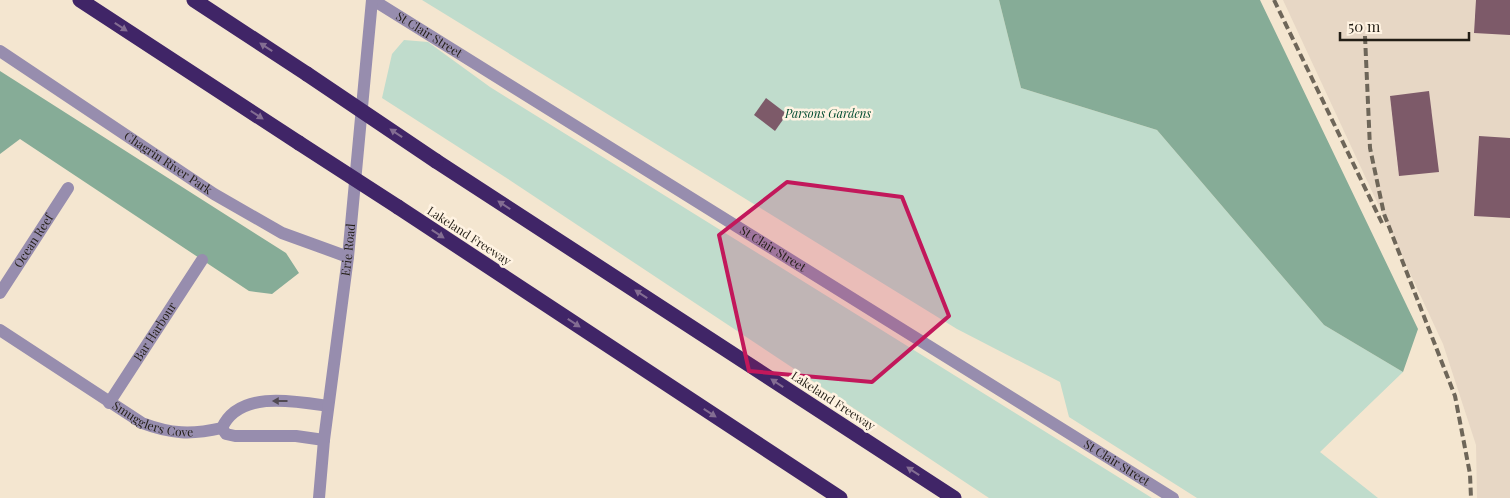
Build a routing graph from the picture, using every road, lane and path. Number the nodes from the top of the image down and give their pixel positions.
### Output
1 (80, 0) edge
2 (194, 0) edge
3 (372, 0) edge
4 (0, 51) edge
5 (68, 188) dead end
6 (348, 257) junction
7 (202, 260) dead end
8 (0, 293) edge
9 (0, 330) edge
10 (109, 404) junction
11 (328, 406) junction
12 (222, 428) junction
13 (324, 440) junction
14 (319, 498) edge
15 (840, 498) edge
16 (954, 498) edge
17 (1173, 498) edge

1 -> 15 highway, Lakeland Freeway, bridge
16 -> 2 highway, Lakeland Freeway, bridge
3 - 6 street, Erie Road
3 - 17 street, St Clair Street
4 - 6 street, Chagrin River Park
5 - 8 street, Ocean Reef
6 - 11 street, Erie Road
7 - 10 street, Bar Harbour
9 - 10 street, Smugglers Cove
10 - 12 street, Smugglers Cove
11 -> 12 street
11 - 13 street, Erie Road
12 - 13 street
13 - 14 street, Erie Road

